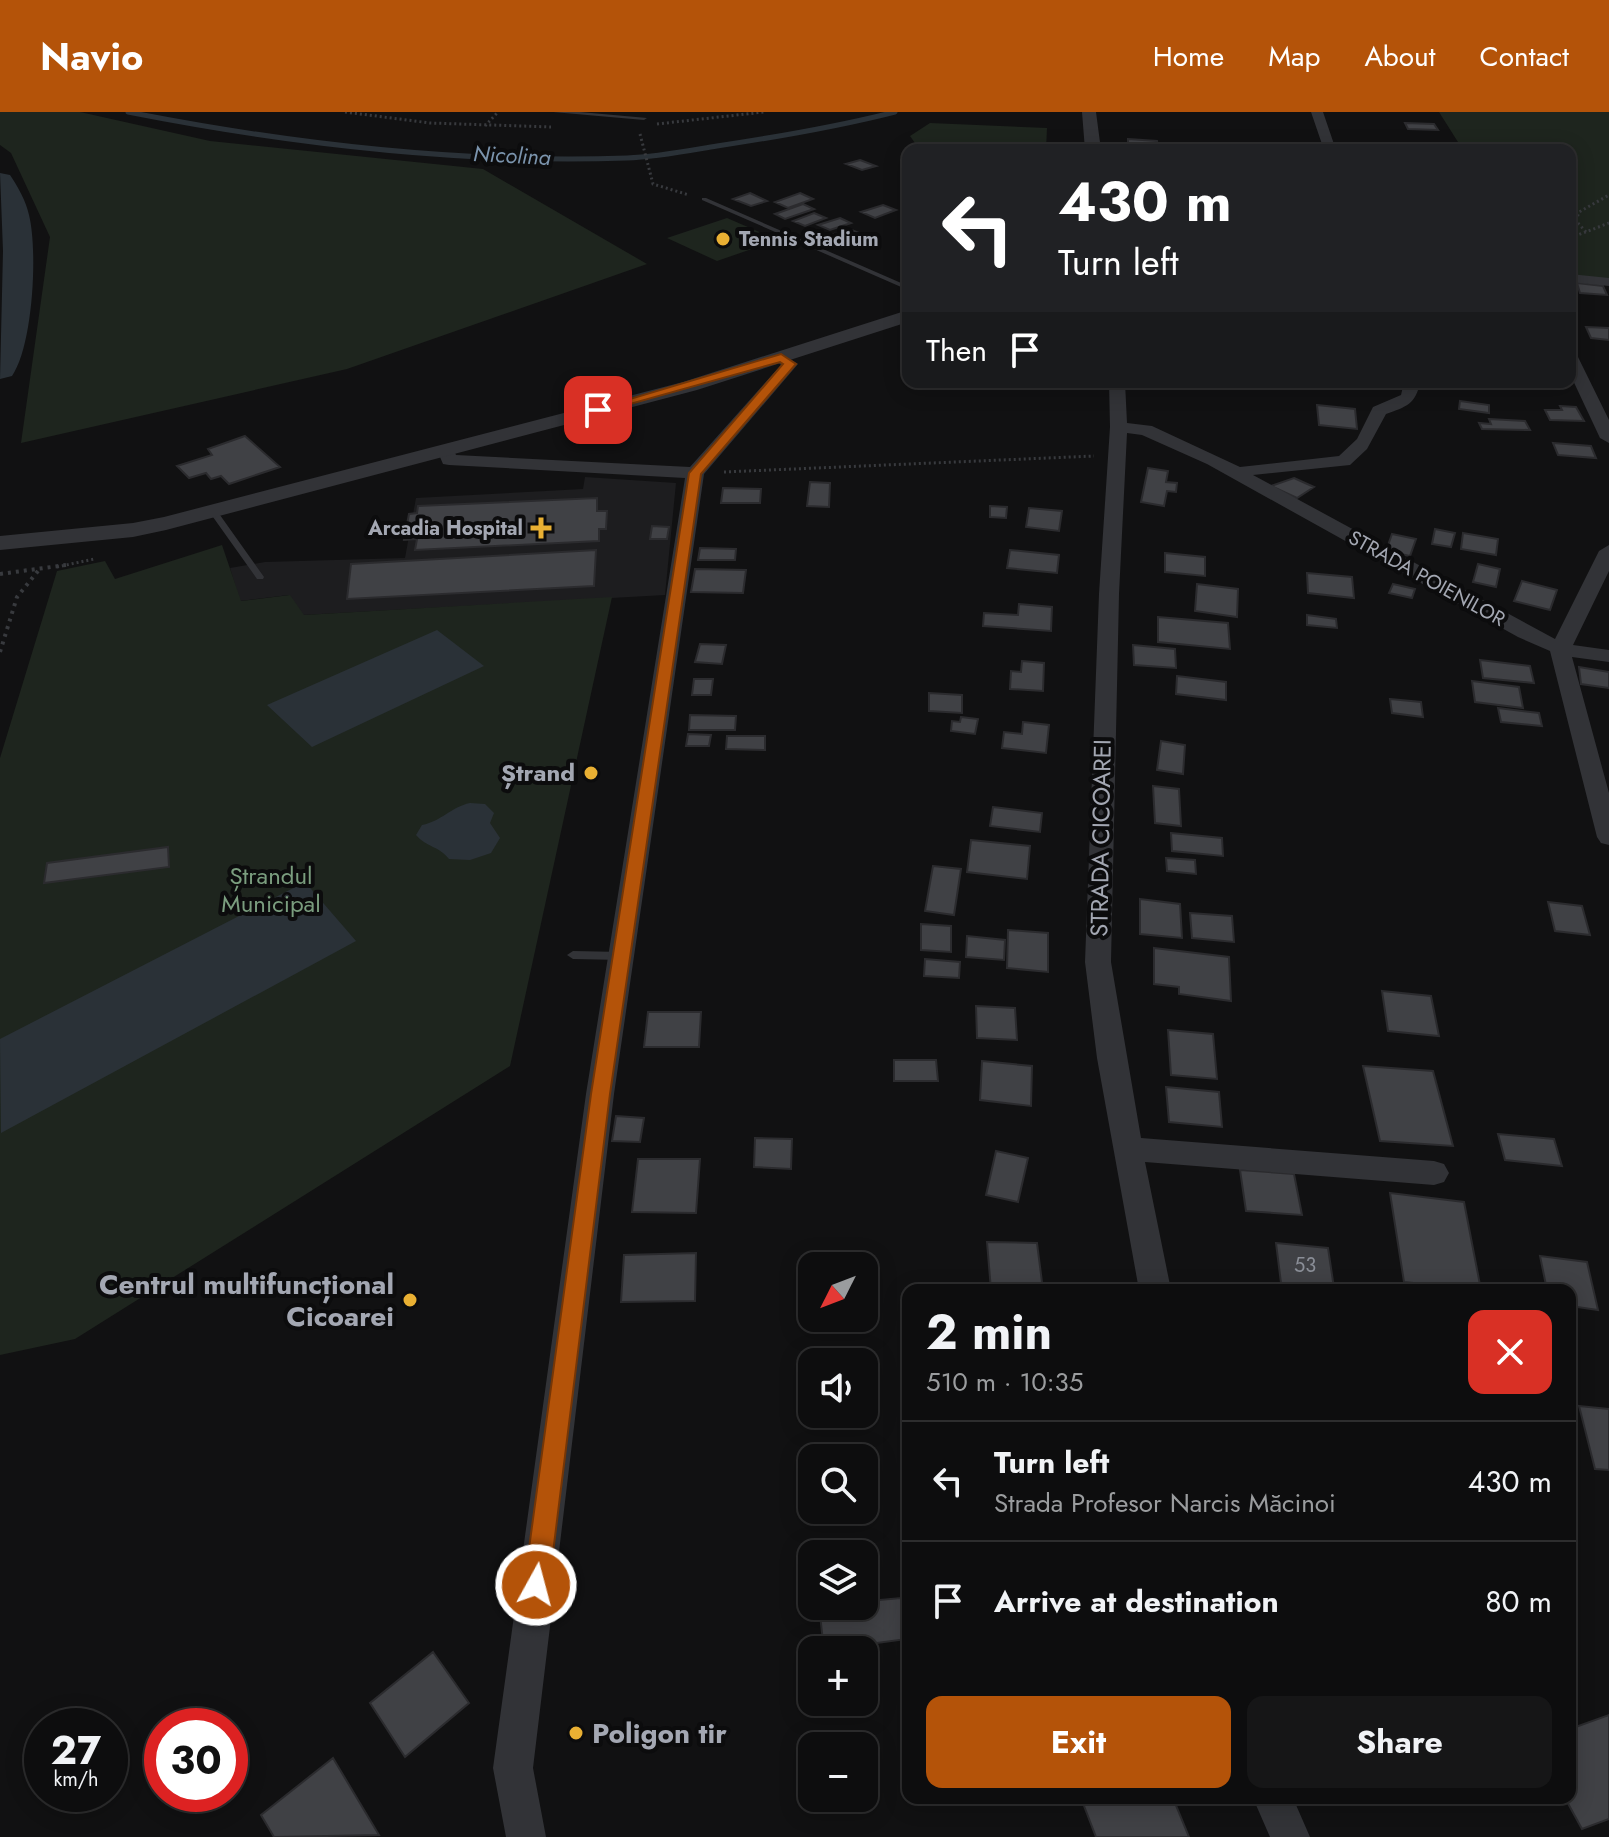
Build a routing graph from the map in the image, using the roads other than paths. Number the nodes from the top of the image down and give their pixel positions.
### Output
1 (556, 112) edge
2 (1089, 112) edge
3 (1317, 112) edge
4 (644, 118) dead end
5 (1092, 144) edge
6 (1328, 144) edge
7 (704, 199) road end
8 (1576, 279) edge
9 (1609, 282) edge
10 (902, 285) edge
11 (902, 318) edge
12 (781, 358) junction
13 (1576, 369) edge
14 (1117, 388) edge
15 (1411, 388) edge
16 (1119, 427) junction
17 (1609, 438) edge
18 (446, 450) junction
19 (695, 473) junction
20 (1239, 473) junction
21 (212, 510) junction
22 (8, 542) edge
23 (1609, 551) edge
24 (260, 577) dead end
25 (1560, 650) junction
26 (1609, 656) edge
27 (1609, 837) edge
28 (573, 955) dead end
29 (622, 956) junction
30 (1128, 1149) junction
31 (1434, 1173) dead end
32 (1154, 1284) edge
33 (1276, 1804) edge
34 (526, 1837) edge
35 (1290, 1837) edge

1 - 4 lane
2 - 5 street
3 - 6 street
7 - 10 lane
8 - 9 street
11 - 12 street
12 - 18 street
12 - 19 street
13 - 17 street
14 - 16 street, STRADA CICOAREI
15 - 20 street
16 - 20 street, STRADA POIENILOR
16 - 30 street, STRADA CICOAREI
18 - 19 street
18 - 21 street
19 - 29 street
20 - 25 street, STRADA POIENILOR
21 - 22 street
21 - 24 lane
23 - 25 street
25 - 26 street, STRADA POIENILOR
25 - 27 street
28 - 29 lane
29 - 34 street
30 - 31 street
30 - 32 street, STRADA CICOAREI
33 - 35 street

